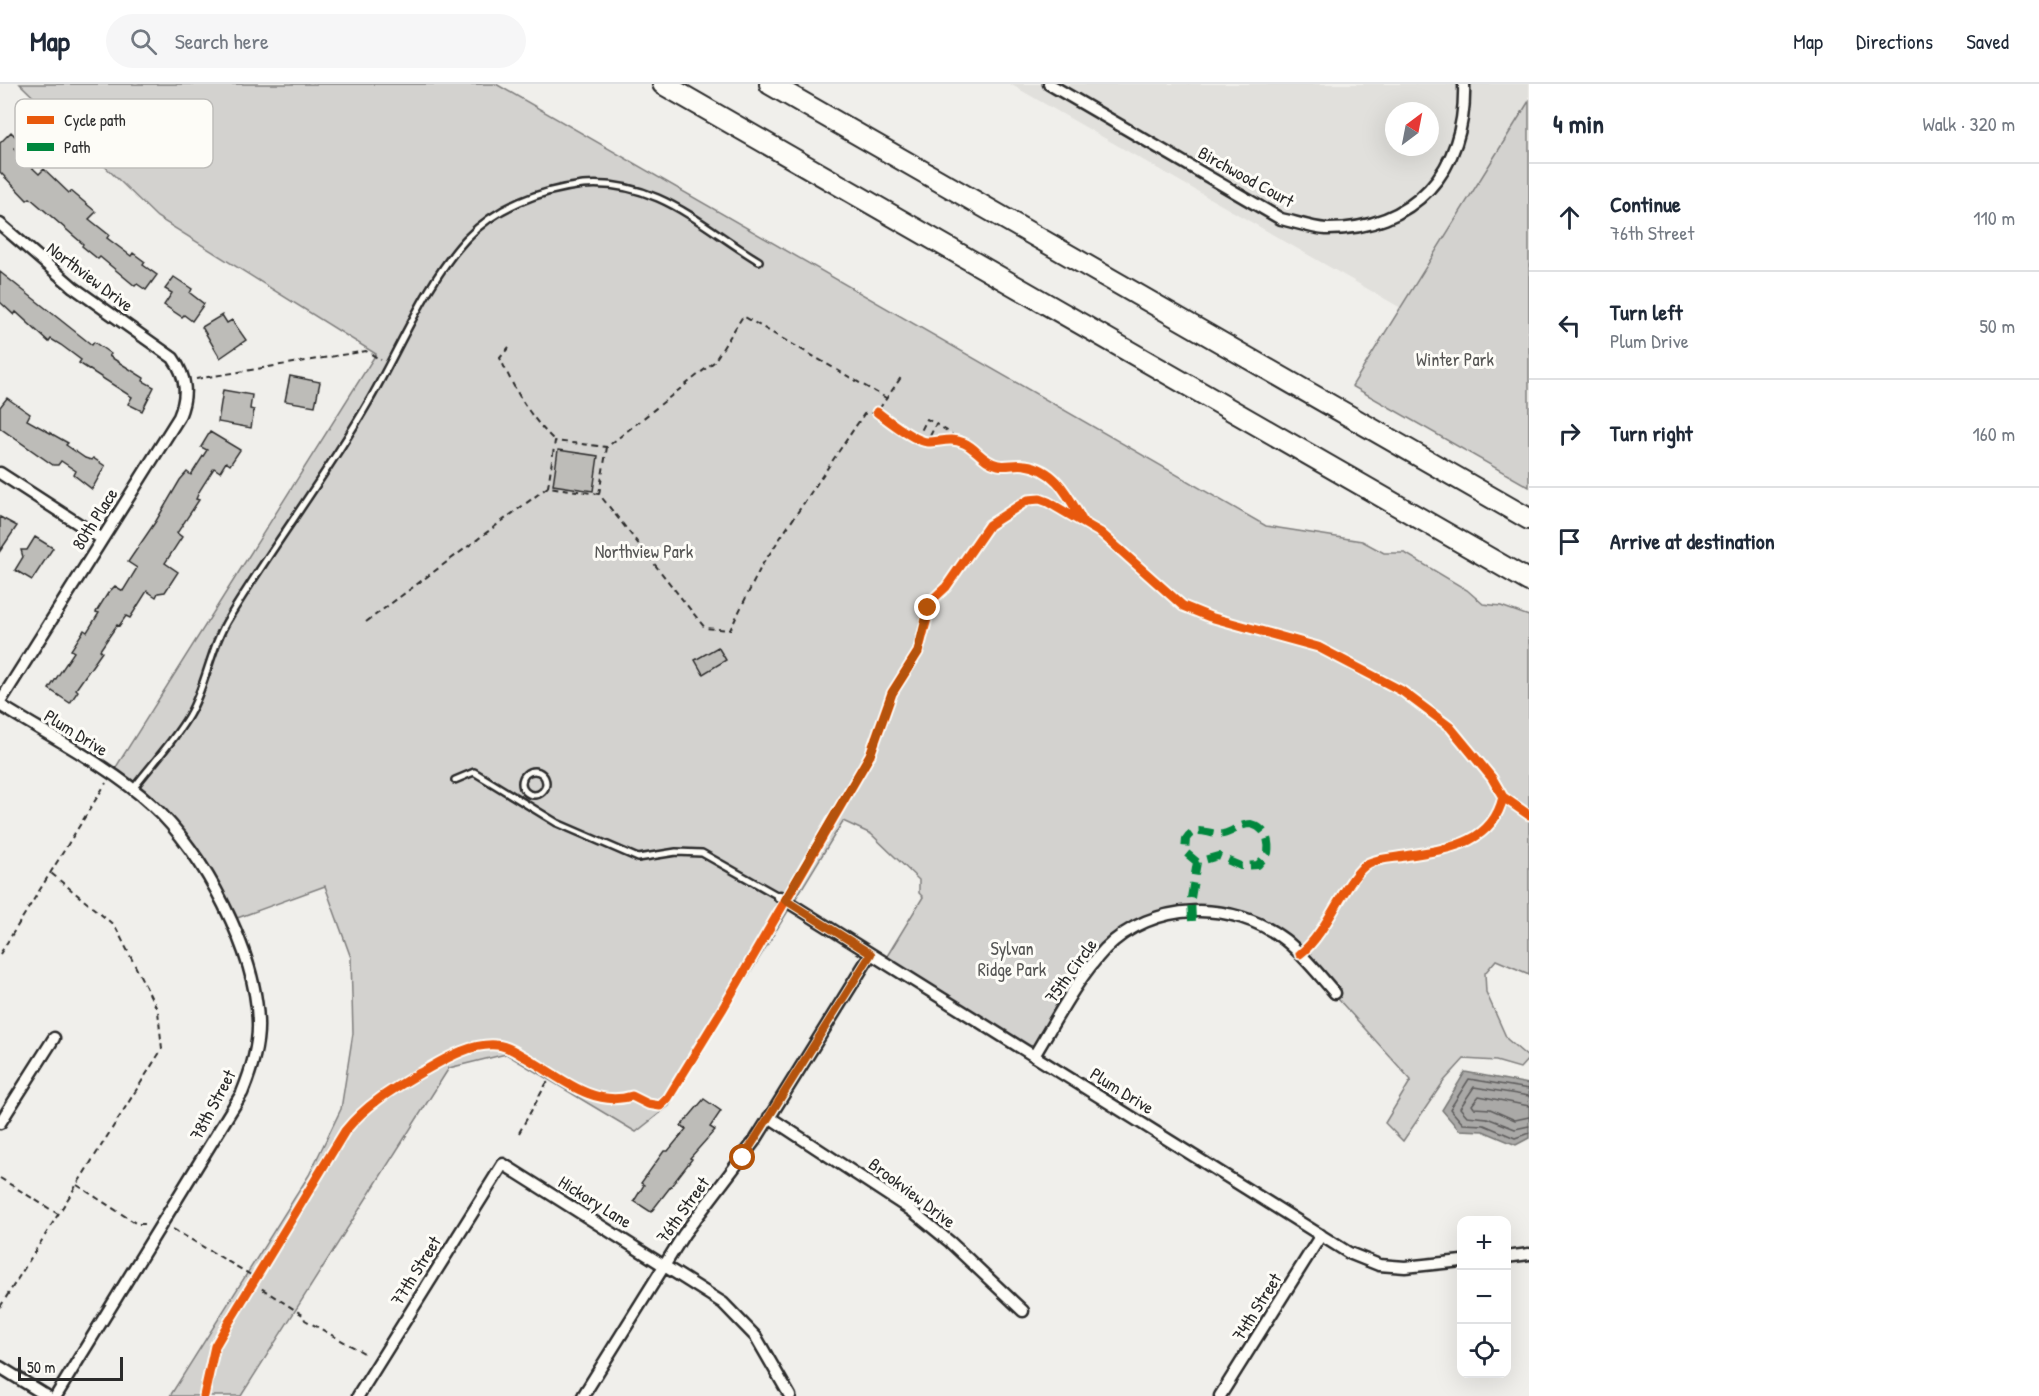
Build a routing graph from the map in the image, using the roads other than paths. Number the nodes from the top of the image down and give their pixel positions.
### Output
1 (663, 84) edge
2 (770, 84) edge
3 (1049, 84) edge
4 (1464, 84) edge
5 (0, 224) edge
6 (759, 261) dead end
7 (185, 380) joint
8 (0, 473) edge
9 (1529, 519) edge
10 (102, 539) junction
11 (1529, 581) edge
12 (0, 703) edge
13 (455, 780) dead end
14 (133, 789) junction
15 (527, 794) junction
16 (523, 801) junction
17 (780, 897) joint
18 (871, 954) junction
19 (1335, 993) dead end
20 (54, 1038) dead end
21 (1034, 1056) junction
22 (769, 1117) junction
23 (0, 1124) edge
24 (503, 1164) joint
25 (1321, 1235) junction
26 (1529, 1254) edge
27 (1511, 1256) edge
28 (1457, 1261) edge
29 (664, 1266) junction
30 (1023, 1311) dead end
31 (0, 1367) edge
32 (47, 1396) edge
33 (56, 1396) edge
34 (358, 1396) edge
35 (583, 1396) edge
36 (790, 1396) edge
37 (1220, 1396) edge

1 - 11 highway
2 - 9 highway
3 - 4 street, Birchwood Court
5 - 7 street, Northview Drive
6 - 14 lane
7 - 10 street, 80th Place
8 - 10 street
10 - 12 street, 80th Place
12 - 14 street, Plum Drive
13 - 16 lane
14 - 33 street, 78th Street
15 - 15 lane
15 - 16 lane
16 - 17 lane
17 - 18 street, Plum Drive
18 - 21 street, Plum Drive
18 - 22 street, 76th Street
19 - 21 street, 75th Circle
20 - 23 street
21 - 25 street, Plum Drive
22 - 29 street, 76th Street
22 - 30 street, Brookview Drive
24 - 29 street, Hickory Lane
24 - 34 street, 77th Street
25 - 28 street, Plum Drive
25 - 37 street, 74th Street
26 - 27 street
29 - 35 street, 76th Street
29 - 36 street, Hickory Lane
31 - 32 street

